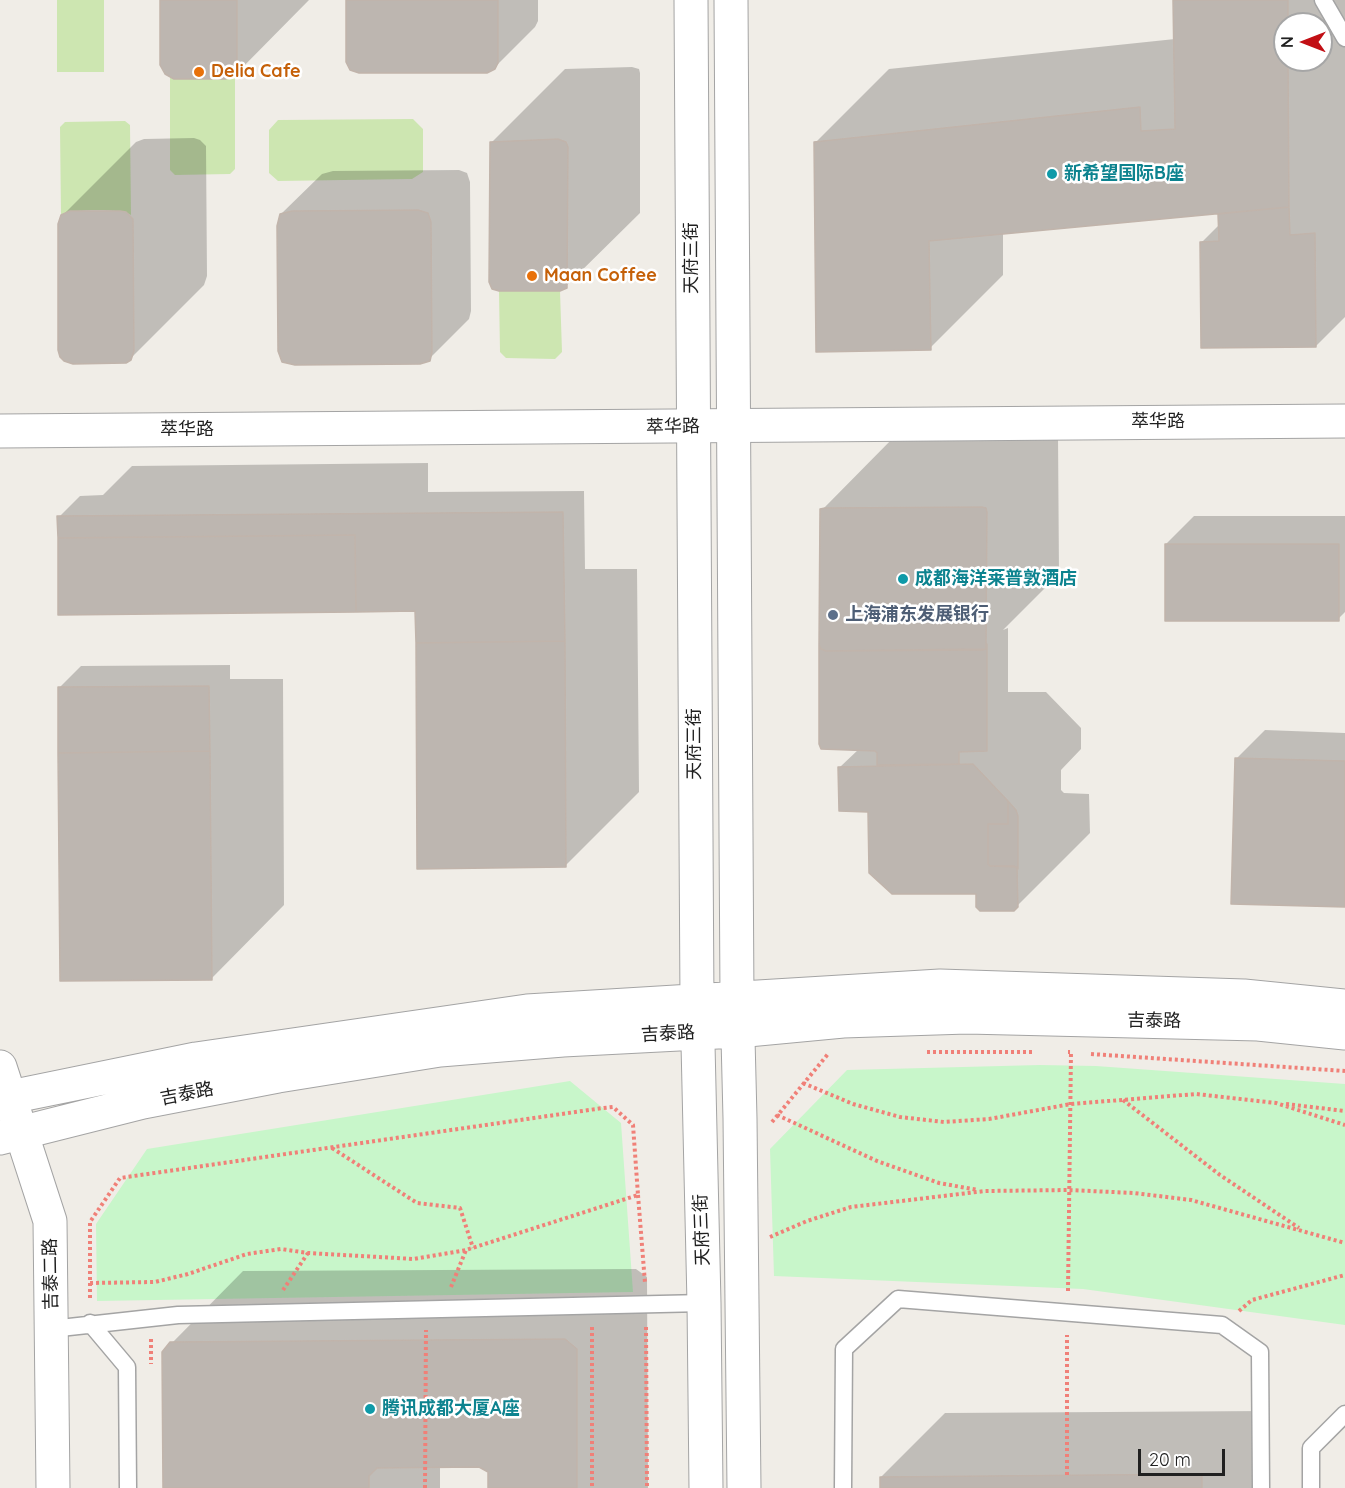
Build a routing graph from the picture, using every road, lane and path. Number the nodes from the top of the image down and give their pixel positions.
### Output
1 (691, 0) edge
2 (731, 0) edge
3 (1323, 0) edge
4 (1345, 38) edge
5 (1345, 421) edge
6 (733, 426) junction
7 (693, 427) junction
8 (0, 431) edge
9 (737, 998) junction
10 (697, 1000) junction
11 (1345, 1006) edge
12 (737, 1031) junction
13 (698, 1033) junction
14 (1345, 1033) edge
15 (829, 1052) dead end
16 (921, 1052) dead end
17 (1036, 1052) dead end
18 (1060, 1052) dead end
19 (1071, 1053) junction
20 (1345, 1071) edge
21 (803, 1083) junction
22 (3, 1088) edge
23 (1122, 1100) junction
24 (1276, 1103) junction
25 (1071, 1104) junction
26 (1345, 1112) edge
27 (777, 1115) junction
28 (1345, 1125) edge
29 (766, 1129) dead end
30 (11, 1136) edge
31 (331, 1148) junction
32 (1069, 1190) junction
33 (985, 1191) junction
34 (638, 1195) junction
35 (1303, 1230) junction
36 (762, 1241) dead end
37 (1345, 1244) edge
38 (473, 1248) junction
39 (466, 1250) junction
40 (308, 1253) junction
41 (1345, 1275) edge
42 (277, 1298) dead end
43 (704, 1303) junction
44 (646, 1305) junction
45 (592, 1306) junction
46 (426, 1309) junction
47 (1067, 1312) junction
48 (90, 1323) junction
49 (1222, 1325) junction
50 (51, 1329) junction
51 (1345, 1414) edge
52 (1067, 1475) dead end
53 (53, 1488) edge
54 (128, 1488) edge
55 (425, 1488) edge
56 (592, 1488) edge
57 (647, 1488) edge
58 (706, 1488) edge
59 (744, 1488) edge
60 (843, 1488) edge
61 (1260, 1488) edge
62 (1311, 1488) edge

1 - 7 street, 天府三街
2 - 6 street
3 - 4 lane
5 - 6 street, 萃华路
6 - 7 street, 萃华路
6 - 9 street
7 - 8 street, 萃华路
7 - 10 street, 天府三街
9 - 10 street, 吉泰路
9 - 11 street, 吉泰路
9 - 12 street
10 - 13 street, 天府三街
10 - 22 street, 吉泰路
12 - 13 street, 吉泰路
12 - 14 street, 吉泰路
12 - 59 street
13 - 30 street, 吉泰路
13 - 43 street, 天府三街
15 - 21 path
16 - 17 path
18 - 19 path
19 - 20 path
19 - 25 path
21 - 25 path
21 - 27 path
22 - 30 street, 吉泰二路
23 - 24 path
23 - 25 path
23 - 35 path
24 - 26 path
24 - 28 path
25 - 32 path
27 - 29 path
27 - 33 path
30 - 50 street, 吉泰二路
31 - 34 path
31 - 38 path
31 - 40 path
32 - 33 path
32 - 35 path
32 - 47 path
33 - 36 path
34 - 38 path
34 - 44 path
35 - 37 path
38 - 39 path
39 - 40 path
39 - 46 path
40 - 42 path
41 - 49 path
43 - 44 lane
43 - 58 street, 天府三街
44 - 45 lane
44 - 57 path
45 - 46 lane
45 - 56 path
46 - 48 lane
46 - 55 path
47 - 49 lane
47 - 52 path
47 - 60 lane
48 - 50 lane
48 - 54 lane
49 - 61 lane
50 - 53 street, 吉泰二路
51 - 62 lane

